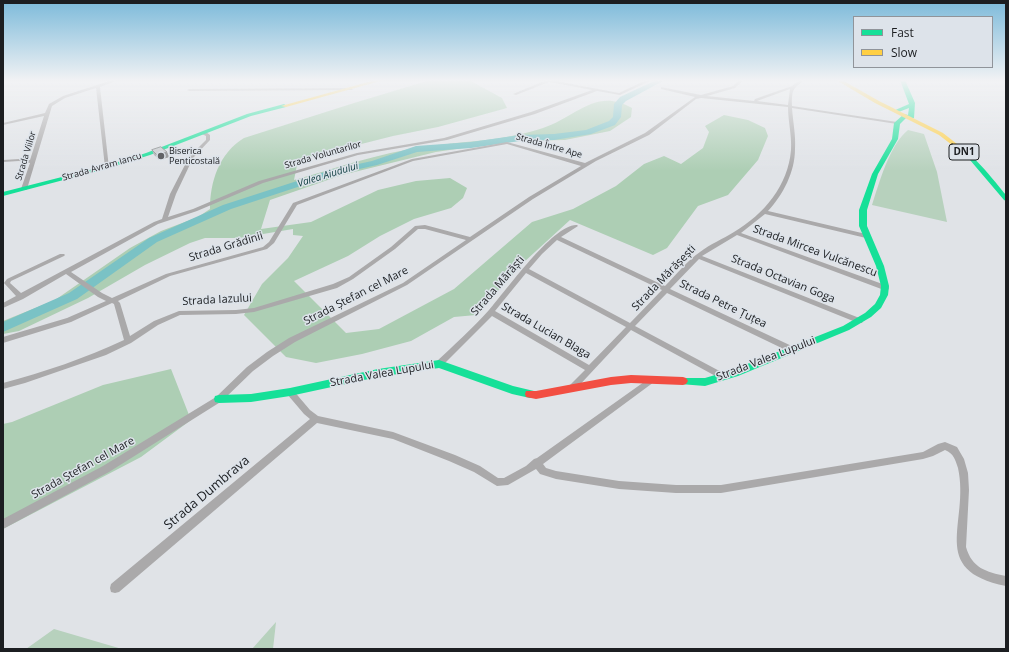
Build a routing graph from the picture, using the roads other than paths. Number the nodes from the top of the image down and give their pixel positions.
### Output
1 (48, 110) edge
2 (101, 110) edge
3 (267, 110) edge
4 (540, 110) edge
5 (679, 110) edge
6 (790, 110) edge
7 (818, 110) edge
8 (910, 110) edge
9 (896, 111) edge
10 (47, 114) junction
11 (908, 116) junction
12 (897, 123) junction
13 (3, 124) edge
14 (204, 133) junction
15 (508, 143) joint
16 (3, 162) edge
17 (32, 162) junction
18 (585, 165) junction
19 (107, 167) junction
20 (24, 189) junction
21 (3, 194) edge
22 (1006, 199) edge
23 (764, 212) junction
24 (165, 219) junction
25 (575, 226) dead end
26 (737, 233) junction
27 (866, 236) junction
28 (556, 237) junction
29 (471, 239) junction
30 (62, 255) dead end
31 (698, 256) junction
32 (525, 270) junction
33 (66, 272) junction
34 (886, 288) junction
35 (667, 289) junction
36 (21, 296) junction
37 (111, 300) junction
38 (3, 306) edge
39 (491, 312) junction
40 (860, 321) junction
41 (631, 326) junction
42 (3, 340) edge
43 (128, 341) junction
44 (793, 350) junction
45 (439, 364) junction
46 (590, 369) junction
47 (724, 377) junction
48 (651, 380) junction
49 (3, 386) edge
50 (571, 389) junction
51 (290, 392) junction
52 (219, 399) junction
53 (316, 419) junction
54 (537, 462) junction
55 (3, 524) edge
56 (1006, 581) edge
57 (115, 588) dead end

1 - 10 street, Strada Viilor
2 - 19 street
3 - 14 street, Strada Avram Iancu
4 - 24 street, Strada Voluntarilor
5 - 18 street, Strada Ștefan cel Mare
6 - 23 street, Strada Mărășești
7 - 12 street
8 - 11 street
9 - 11 street, DN1
10 - 13 street
10 - 17 street, Strada Viilor
11 - 12 street
11 - 22 street, DN1
12 - 27 street
14 - 19 street, Strada Avram Iancu
14 - 24 street
15 - 18 street, Strada Între Ape
15 - 37 street, Strada Grădinii
16 - 17 street
17 - 20 street, Strada Viilor
18 - 29 street, Strada Ștefan cel Mare
19 - 20 street, Strada Avram Iancu
20 - 21 street, Strada Avram Iancu
23 - 26 street, Strada Mărășești
23 - 27 street
24 - 33 street, Strada Voluntarilor
25 - 28 street, Strada Mărăști
26 - 31 street, Strada Mărășești
26 - 34 street, Strada Mircea Vulcănescu
27 - 34 street
28 - 32 street, Strada Mărăști
28 - 35 street, Strada Petre Țuțea
29 - 43 street, Strada Iazului
29 - 52 street, Strada Ștefan cel Mare
30 - 36 street
31 - 35 street, Strada Mărășești
31 - 40 street, Strada Octavian Goga
32 - 39 street, Strada Mărăști
32 - 41 street
33 - 36 street, Strada Voluntarilor
33 - 37 street
34 - 40 street, Strada Valea Lupului
35 - 41 street, Strada Mărășești
35 - 44 street, Strada Petre Țuțea
36 - 38 street, Strada Voluntarilor
37 - 42 street, Strada Grădinii
37 - 43 street
39 - 45 street, Strada Mărăști
39 - 46 street, Strada Lucian Blaga
40 - 44 street, Strada Valea Lupului
41 - 46 street, Strada Mărășești
41 - 47 street
43 - 49 street, Strada Iazului
44 - 47 street, Strada Valea Lupului
45 - 50 street, Strada Valea Lupului
45 - 51 street, Strada Valea Lupului
46 - 50 street, Strada Mărășești
47 - 48 street, Strada Valea Lupului
48 - 50 street, Strada Valea Lupului
48 - 54 street
51 - 52 street, Strada Valea Lupului
51 - 53 street
52 - 55 street, Strada Ștefan cel Mare
53 - 54 street
53 - 57 street, Strada Dumbrava
54 - 56 street

